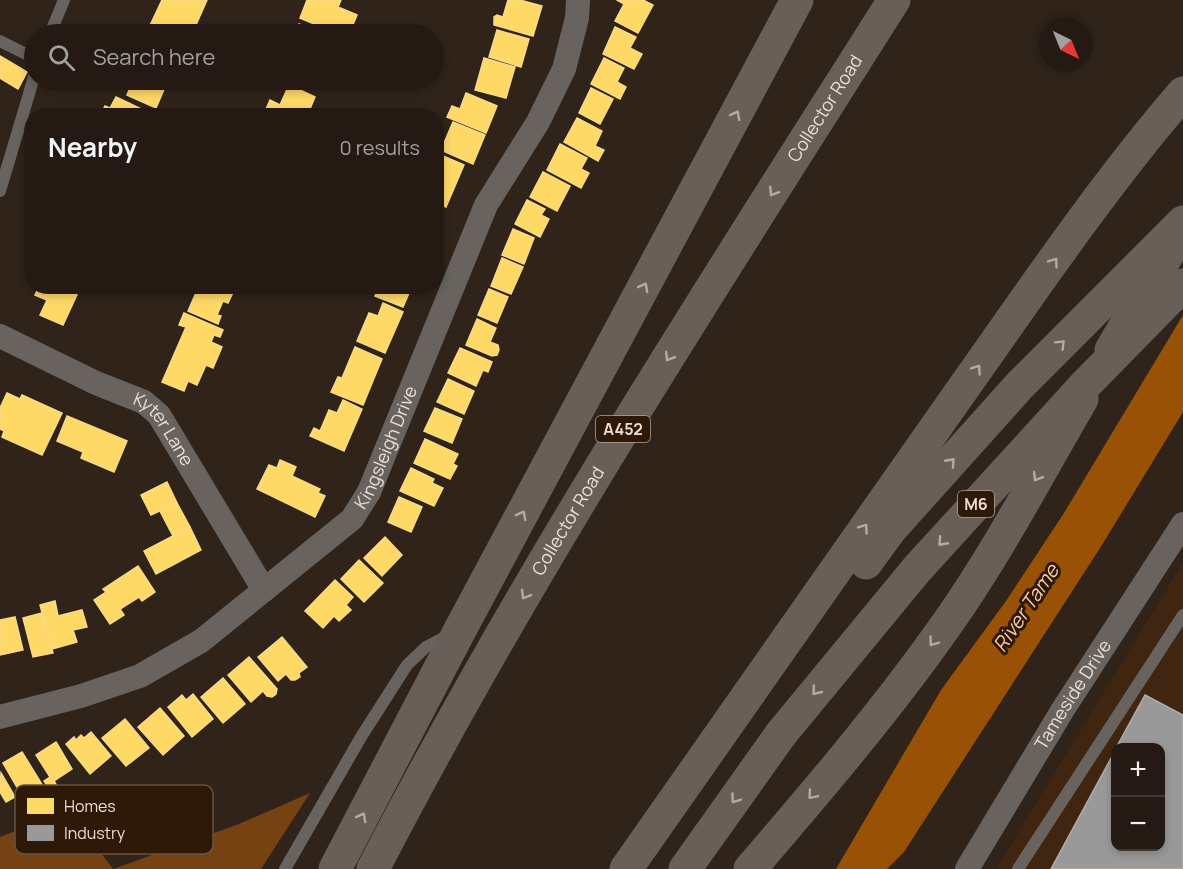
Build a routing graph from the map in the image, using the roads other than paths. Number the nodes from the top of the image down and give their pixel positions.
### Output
1 (64, 0) edge
2 (578, 0) edge
3 (797, 0) edge
4 (894, 0) edge
5 (54, 24) edge
6 (0, 41) edge
7 (24, 53) edge
8 (30, 90) edge
9 (1183, 93) edge
10 (25, 108) edge
11 (24, 111) edge
12 (0, 191) edge
13 (1183, 222) edge
14 (1183, 227) edge
15 (1183, 285) edge
16 (0, 336) edge
17 (1183, 524) edge
18 (264, 590) junction
19 (1183, 615) edge
20 (461, 628) junction
21 (0, 717) edge
22 (427, 764) junction
23 (398, 848) dead end
24 (285, 869) edge
25 (335, 869) edge
26 (373, 869) edge
27 (626, 869) edge
28 (685, 869) edge
29 (750, 869) edge
30 (967, 869) edge
31 (1018, 869) edge

1 - 5 lane
2 - 18 street, Kingsleigh Drive
20 -> 3 highway, A452
4 -> 22 highway, Collector Road / A452
6 - 7 lane
8 - 10 lane
27 -> 9 highway
11 - 12 lane
27 -> 13 highway, M6
14 -> 29 highway
15 -> 28 highway, M6, bridge
16 - 18 street, Kyter Lane
17 - 30 street, Tameside Drive
18 - 21 street, Kingsleigh Drive
19 - 31 lane
20 - 24 lane
25 -> 20 highway, A452
22 - 23 lane
22 - 26 highway, Collector Road / A452

